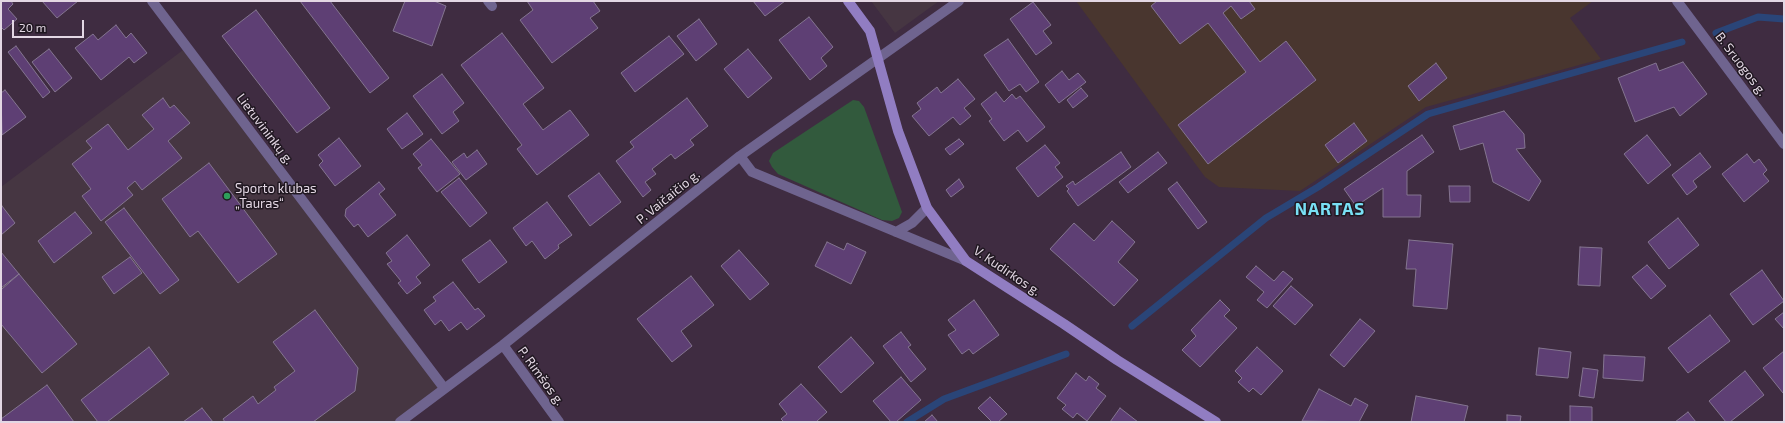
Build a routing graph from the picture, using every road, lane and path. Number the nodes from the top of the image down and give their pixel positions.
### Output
1 (848, 1) edge
2 (959, 1) edge
3 (1677, 1) edge
4 (156, 2) edge
5 (878, 58) junction
6 (1784, 144) edge
7 (740, 156) junction
8 (927, 208) junction
9 (896, 232) junction
10 (966, 261) junction
11 (503, 345) junction
12 (444, 388) junction
13 (400, 422) edge
14 (559, 422) edge
15 (1216, 422) edge

1 - 5 main road, V. Kudirkos g.
2 - 5 street, P. Vaičaičio g.
3 - 6 street, B. Sruogos g.
4 - 12 street, Lietuvininkų g.
5 - 7 street, P. Vaičaičio g.
5 - 8 main road, V. Kudirkos g.
7 - 9 street
7 - 11 street, P. Vaičaičio g.
8 - 9 street
8 - 10 main road, V. Kudirkos g.
9 - 10 street
10 - 15 main road, V. Kudirkos g.
11 - 12 street, P. Vaičaičio g.
11 - 14 street, P. Rimšos g.
12 - 13 street, P. Vaičaičio g.

